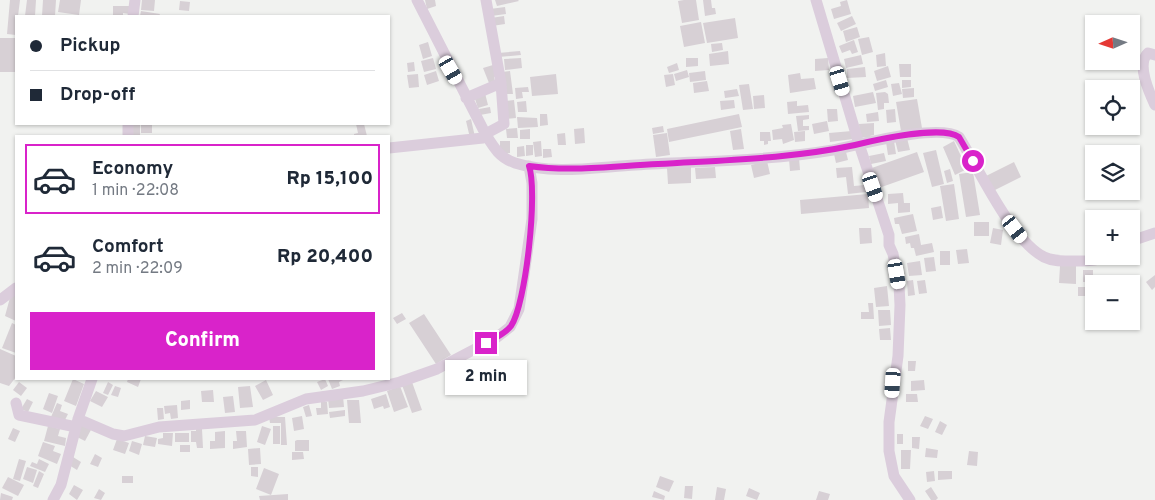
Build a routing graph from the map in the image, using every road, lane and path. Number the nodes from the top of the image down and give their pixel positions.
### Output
1 (135, 0) edge
2 (416, 0) edge
3 (486, 0) edge
4 (816, 0) edge
5 (133, 15) edge
6 (1155, 55) edge
7 (501, 83) junction
8 (466, 98) junction
9 (1155, 105) edge
10 (486, 135) junction
11 (858, 144) junction
12 (390, 148) edge
13 (529, 166) junction
14 (1155, 233) edge
15 (1140, 238) edge
16 (1085, 261) edge
17 (15, 289) edge
18 (0, 300) edge
19 (92, 380) edge
20 (16, 403) dead end
21 (77, 423) junction
22 (53, 500) edge
23 (910, 500) edge

1 - 5 street
2 - 8 street
3 - 7 street
4 - 11 street
6 - 9 street
7 - 8 street
7 - 10 street
8 - 10 street
10 - 12 street
10 - 13 street
11 - 13 street
11 - 16 street
11 - 23 street
13 - 21 street
14 - 15 street
17 - 18 street
19 - 21 street
20 - 21 street
21 - 22 street

